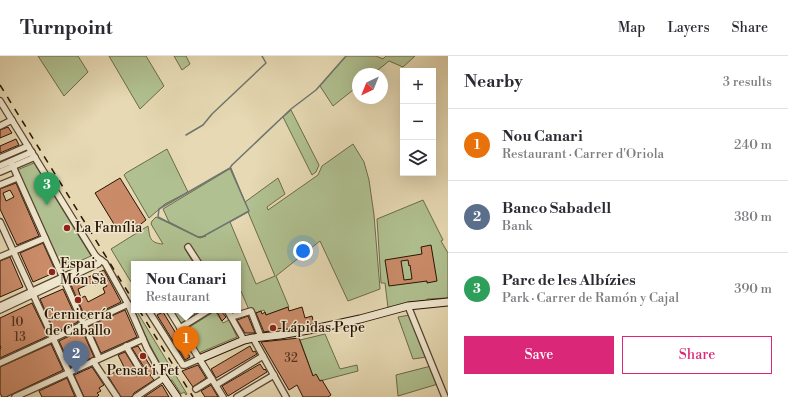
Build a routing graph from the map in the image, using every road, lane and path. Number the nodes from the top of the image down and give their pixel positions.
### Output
1 (0, 101) edge
2 (12, 120) junction
3 (0, 126) edge
4 (28, 146) junction
5 (33, 154) junction
6 (0, 158) edge
7 (11, 164) junction
8 (0, 166) edge
9 (0, 172) edge
10 (17, 178) junction
11 (0, 185) edge
12 (0, 222) edge
13 (45, 238) junction
14 (188, 247) dead end
15 (14, 251) junction
16 (0, 257) edge
17 (100, 259) junction
18 (197, 261) edge
19 (63, 279) junction
20 (33, 293) junction
21 (448, 302) edge
22 (128, 304) junction
23 (408, 306) junction
24 (0, 308) edge
25 (131, 311) edge
26 (132, 313) edge
27 (150, 313) edge
28 (171, 313) edge
29 (204, 313) edge
30 (229, 313) edge
31 (231, 317) junction
32 (84, 324) junction
33 (180, 328) junction
34 (261, 337) junction
35 (53, 338) junction
36 (253, 338) junction
37 (143, 339) junction
38 (244, 340) junction
39 (126, 346) junction
40 (263, 356) junction
41 (99, 358) junction
42 (199, 359) junction
43 (93, 361) junction
44 (0, 363) edge
45 (141, 371) dead end
46 (69, 373) junction
47 (274, 375) junction
48 (164, 378) junction
49 (212, 379) junction
50 (216, 385) junction
51 (196, 389) dead end
52 (16, 397) edge
53 (80, 397) edge
54 (117, 397) edge
55 (136, 397) edge
56 (177, 397) edge
57 (223, 397) edge
58 (237, 397) edge
59 (286, 397) edge
60 (444, 397) edge

1 - 2 street
2 - 3 street
2 - 4 street
4 - 5 street
4 - 6 street
5 - 7 street
5 - 17 street
7 - 8 street
7 - 9 street
7 - 10 street
10 - 11 street
10 - 13 street
12 - 15 street
13 - 15 street
13 - 19 street
14 - 18 street
15 - 16 street
15 - 20 street
17 - 19 street
17 - 22 street
19 - 20 street
19 - 32 street
20 - 24 street
20 - 35 street
21 - 23 street
22 - 25 street
22 - 32 street
23 - 34 street
23 - 60 street
26 - 37 street
27 - 42 street
28 - 33 street
29 - 33 street
30 - 31 street
31 - 34 street
31 - 38 street
32 - 35 street
32 - 41 street
33 - 42 street
34 - 36 street
35 - 44 street
35 - 46 street
36 - 38 street
36 - 40 street
37 - 39 street
37 - 48 street
38 - 42 street
39 - 41 street
39 - 45 street
40 - 47 street
40 - 50 street
41 - 43 street
42 - 49 street
43 - 46 street
43 - 54 street
46 - 52 street
46 - 53 street
47 - 58 street
47 - 59 street
48 - 55 street
48 - 56 street
49 - 50 street
49 - 51 street
50 - 57 street

